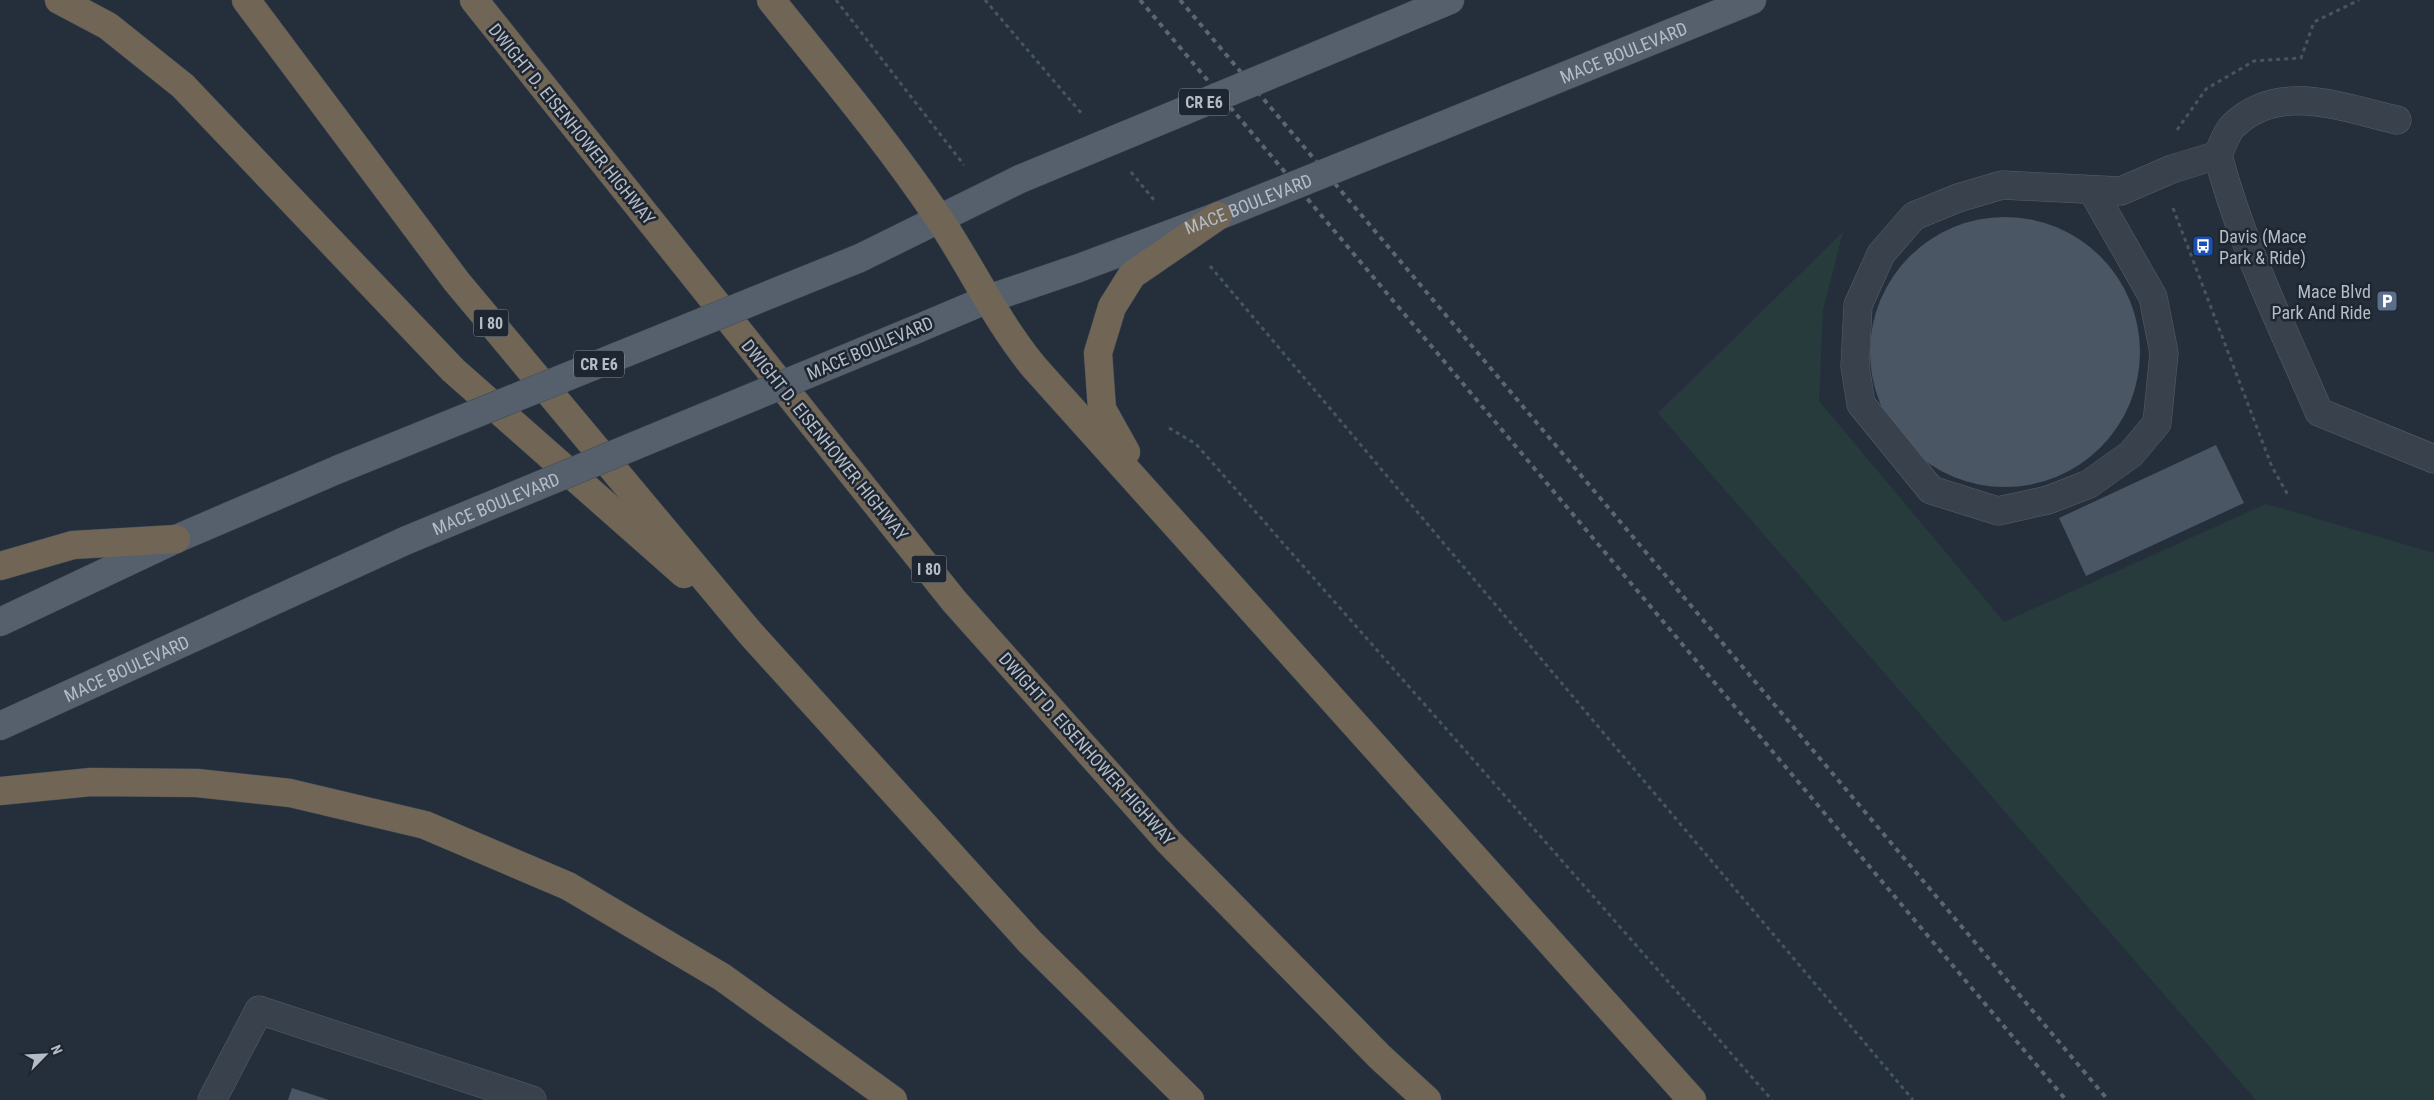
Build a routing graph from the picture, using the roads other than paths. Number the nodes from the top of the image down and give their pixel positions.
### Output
1 (59, 0) edge
2 (246, 0) edge
3 (474, 0) edge
4 (771, 0) edge
5 (1450, 0) edge
6 (1752, 0) edge
7 (2397, 120) dead end
8 (2218, 155) junction
9 (2092, 190) junction
10 (1218, 216) junction
11 (939, 218) junction
12 (988, 299) junction
13 (2434, 459) edge
14 (1149, 493) junction
15 (176, 538) junction
16 (0, 566) edge
17 (0, 622) edge
18 (751, 634) junction
19 (0, 726) edge
20 (0, 791) edge
21 (212, 1100) edge
22 (532, 1100) edge
23 (893, 1100) edge
24 (1190, 1100) edge
25 (1427, 1100) edge
26 (1692, 1100) edge

1 - 18 highway
2 - 18 highway, I 80
3 - 25 highway, DWIGHT D. EISENHOWER HIGHWAY / I 80
4 - 11 highway
5 - 11 main road, CR E6, bridge
6 - 10 main road, MACE BOULEVARD, bridge
7 - 8 lane
8 - 9 lane
8 - 13 lane
9 - 9 lane
10 - 12 main road, MACE BOULEVARD, bridge
10 - 14 highway, bridge
11 - 12 highway
11 - 15 main road, CR E6, bridge
12 - 14 highway
12 - 19 main road, MACE BOULEVARD, bridge
14 - 26 highway
15 - 16 highway
15 - 17 main road
18 - 24 highway, I 80
20 - 23 highway
21 - 22 lane

